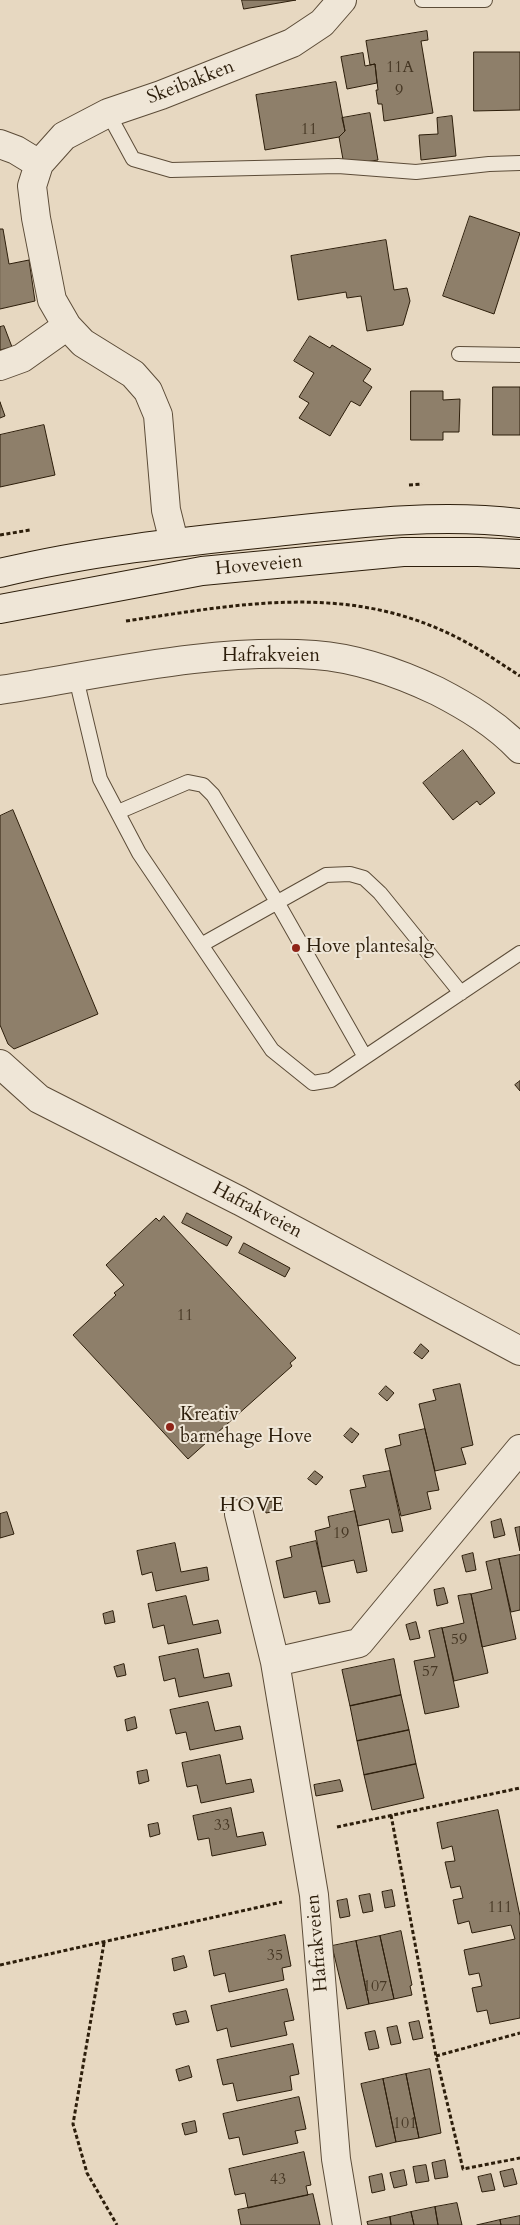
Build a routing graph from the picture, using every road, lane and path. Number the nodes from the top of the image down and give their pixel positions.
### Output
1 (342, 0) edge
2 (422, 0) edge
3 (486, 0) edge
4 (108, 113) junction
5 (0, 144) edge
6 (520, 163) edge
7 (39, 164) junction
8 (67, 326) junction
9 (459, 354) dead end
10 (520, 355) edge
11 (0, 366) edge
12 (520, 523) edge
13 (174, 542) junction
14 (520, 554) edge
15 (0, 573) edge
16 (0, 608) edge
17 (76, 678) junction
18 (0, 690) edge
19 (520, 749) edge
20 (118, 812) junction
21 (277, 902) junction
22 (201, 945) junction
23 (520, 954) edge
24 (461, 993) junction
25 (365, 1057) junction
26 (0, 1064) edge
27 (520, 1350) edge
28 (520, 1449) edge
29 (238, 1514) dead end
30 (275, 1662) junction
31 (520, 1788) edge
32 (391, 1815) junction
33 (304, 1834) junction
34 (314, 1895) junction
35 (104, 1943) junction
36 (0, 1965) edge
37 (520, 2032) edge
38 (436, 2056) junction
39 (520, 2158) edge
40 (117, 2225) edge
41 (347, 2225) edge

1 - 4 street, Skeibakken
2 - 3 lane
4 - 6 lane
4 - 7 street, Skeibakken
5 - 7 street
7 - 8 street, Skeibakken
8 - 11 street
8 - 13 street, Skeibakken
9 - 10 lane
12 - 13 street, Hoveveien
13 - 15 street, Hoveveien
14 - 16 street, Hoveveien
17 - 18 street, Hafrakveien
17 - 19 street, Hafrakveien
17 - 20 lane
20 - 21 lane
20 - 22 lane
21 - 22 lane
21 - 24 lane
21 - 25 lane
22 - 25 lane
23 - 24 lane
24 - 25 lane
26 - 27 street, Hafrakveien
28 - 30 street
29 - 30 street, Hafrakveien
30 - 33 street, Hafrakveien
31 - 32 path
32 - 33 path
32 - 38 path
33 - 34 street, Hafrakveien
34 - 35 path
34 - 41 street, Hafrakveien
35 - 36 path
35 - 40 path
37 - 38 path
38 - 39 path

